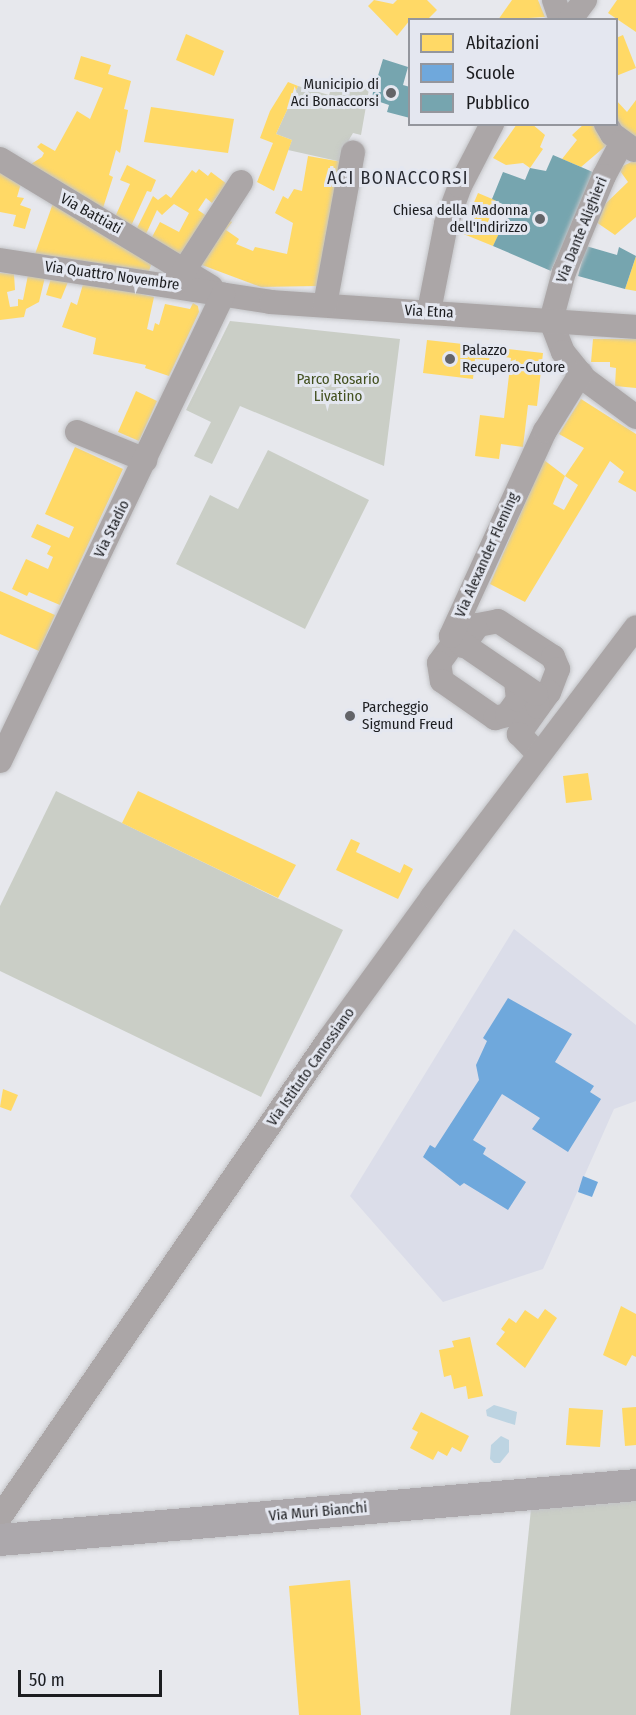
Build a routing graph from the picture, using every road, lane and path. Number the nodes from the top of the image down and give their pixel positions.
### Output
1 (554, 0) edge
2 (585, 0) edge
3 (560, 18) edge
4 (572, 18) edge
5 (486, 134) edge
6 (622, 139) edge
7 (353, 153) dead end
8 (0, 159) edge
9 (241, 182) dead end
10 (0, 260) edge
11 (179, 276) junction
12 (223, 295) junction
13 (325, 304) junction
14 (429, 311) junction
15 (551, 321) junction
16 (636, 327) edge
17 (581, 373) junction
18 (636, 417) edge
19 (77, 432) dead end
20 (145, 460) junction
21 (636, 627) edge
22 (459, 643) junction
23 (527, 692) junction
24 (538, 754) junction
25 (0, 761) edge
26 (636, 1485) edge
27 (0, 1517) edge
28 (0, 1540) edge

1 - 3 street
2 - 4 street
5 - 14 street
6 - 15 street, Via Dante Alighieri
7 - 13 street
8 - 11 street, Via Battiati
9 - 11 street
10 - 11 street, Via Quattro Novembre
11 - 12 street, Via Quattro Novembre
12 - 13 street, Via Etna
12 - 20 street, Via Stadio
13 - 14 street, Via Etna
14 - 15 street, Via Etna
15 - 16 street, Via Etna
15 - 17 street
17 - 18 street
17 - 22 street, Via Alexander Fleming
19 - 20 street
20 - 25 street, Via Stadio
21 - 24 street, Via Istituto Canossiano
22 - 23 street
22 - 23 street
22 - 23 street
23 - 24 street
24 - 27 street, Via Istituto Canossiano
26 - 28 main road, Via Muri Bianchi

